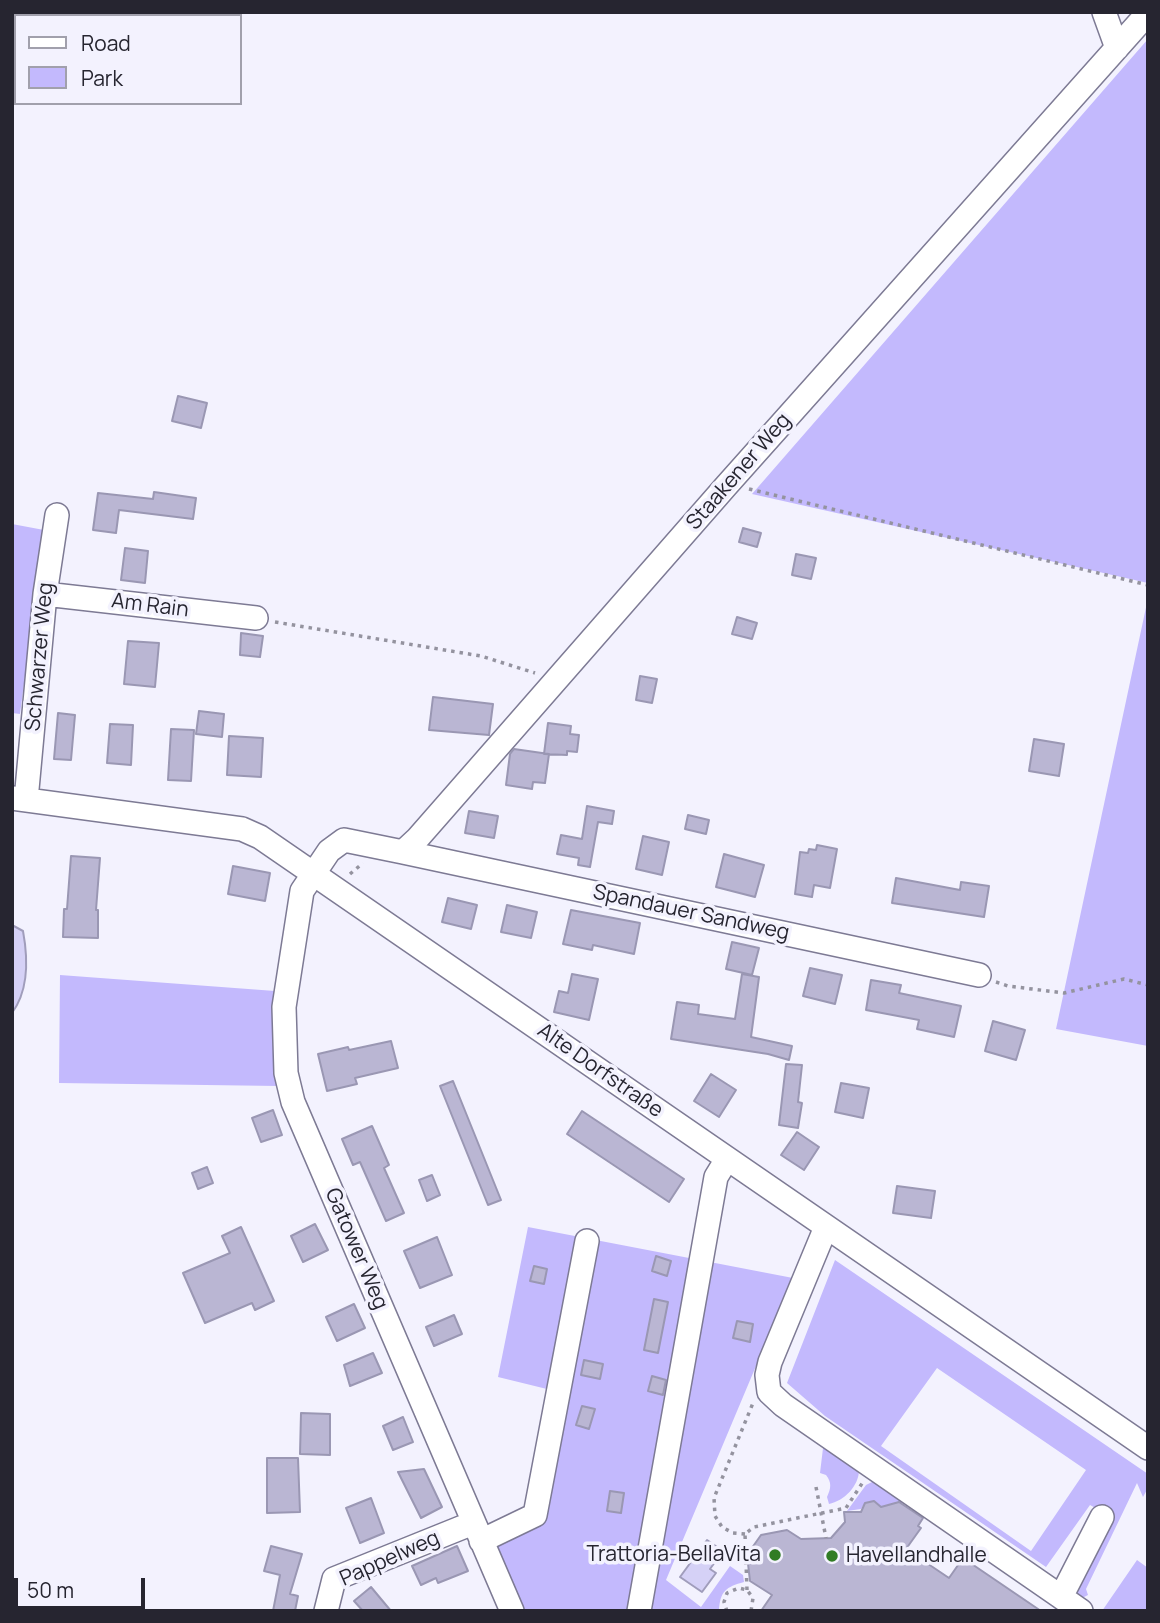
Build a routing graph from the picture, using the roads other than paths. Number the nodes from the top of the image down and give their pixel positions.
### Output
1 (1104, 12) edge
2 (1147, 17) edge
3 (1117, 48) junction
4 (57, 515) dead end
5 (45, 594) junction
6 (256, 618) road end
7 (19, 799) edge
8 (403, 852) junction
9 (313, 874) junction
10 (979, 975) road end
11 (727, 1159) junction
12 (826, 1227) junction
13 (587, 1241) dead end
14 (1148, 1448) edge
15 (1102, 1517) dead end
16 (477, 1532) junction
17 (1061, 1597) junction
18 (326, 1611) edge
19 (512, 1611) edge
20 (639, 1611) edge
21 (1081, 1611) edge

1 - 3 street
2 - 3 street, Staakener Weg
3 - 8 street, Staakener Weg
4 - 5 street, Schwarzer Weg
5 - 6 street, Am Rain
5 - 7 street, Schwarzer Weg
7 - 9 street, Alte Dorfstraße
8 - 9 street
8 - 10 street, Spandauer Sandweg
9 - 11 street, Alte Dorfstraße
9 - 16 street, Gatower Weg
11 - 12 street, Alte Dorfstraße
11 - 20 street
12 - 14 street, Alte Dorfstraße
12 - 17 street
13 - 16 street
15 - 17 street
16 - 18 street, Pappelweg
16 - 19 street, Gatower Weg
17 - 21 street

